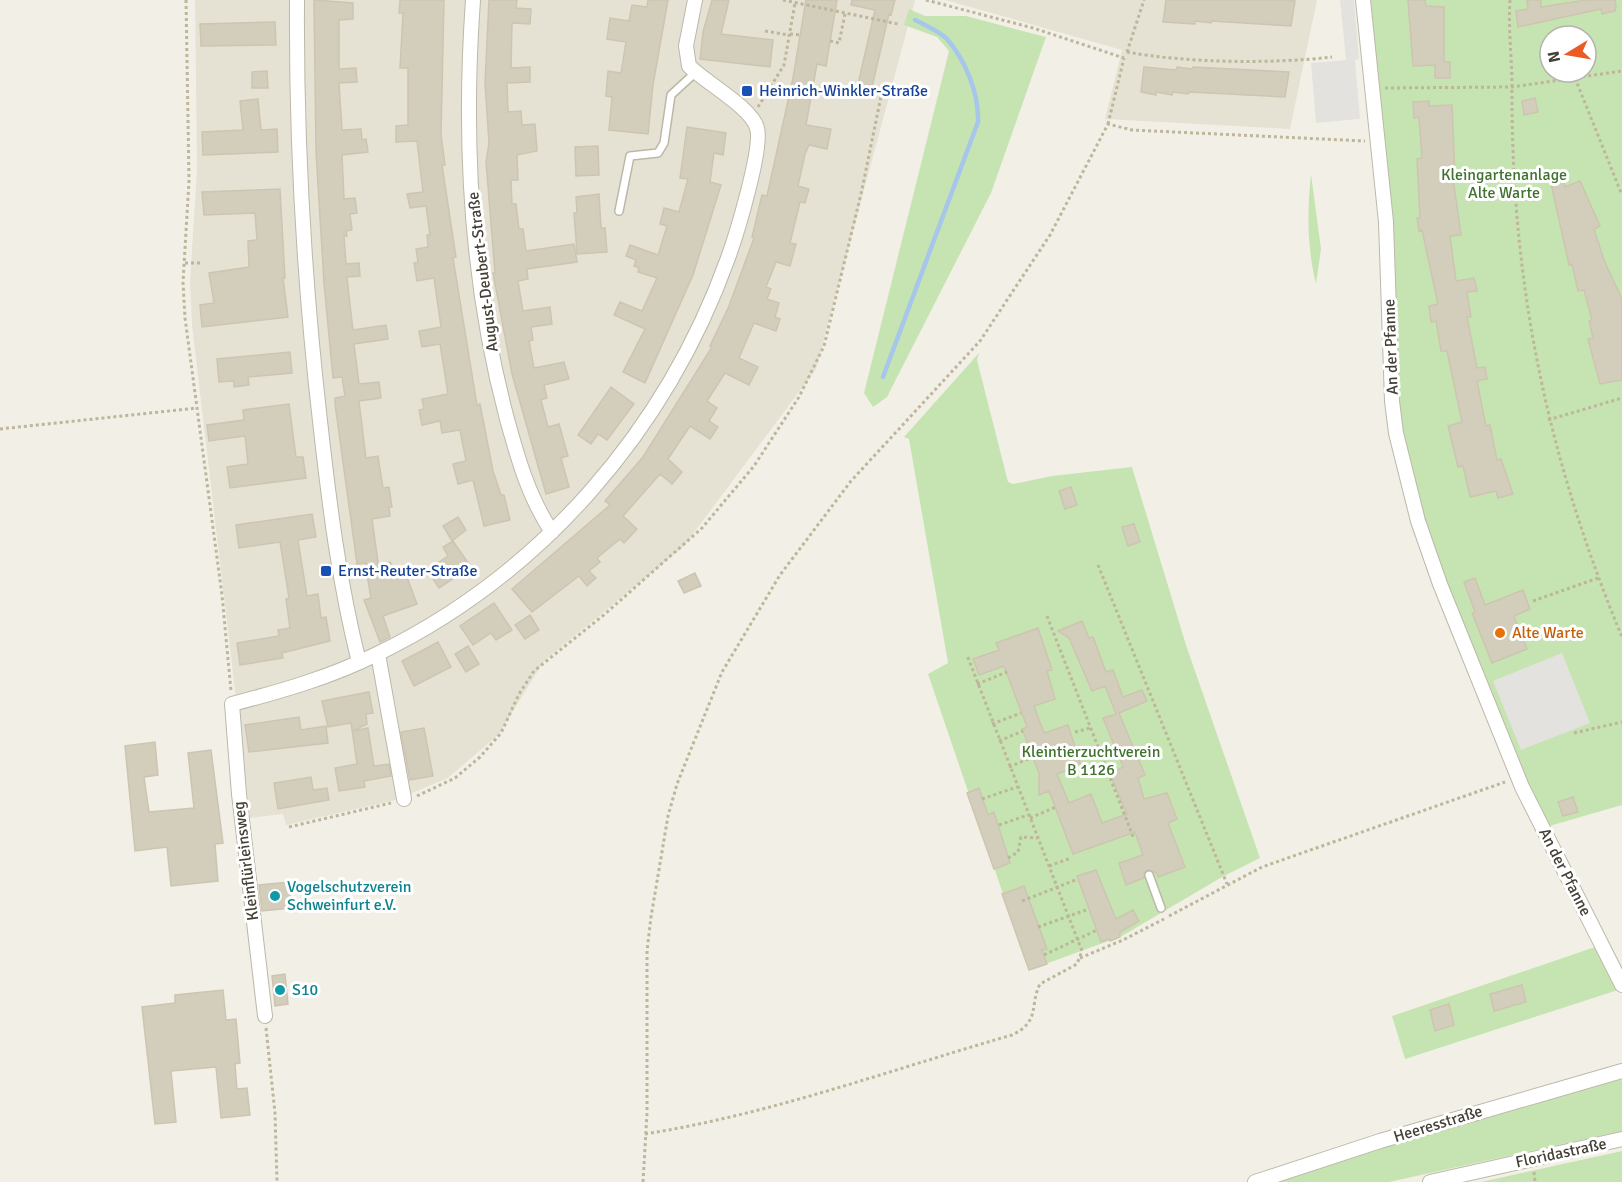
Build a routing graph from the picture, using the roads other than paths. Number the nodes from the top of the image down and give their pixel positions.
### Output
1 (297, 0) edge
2 (472, 0) edge
3 (695, 0) edge
4 (1363, 0) edge
5 (696, 72) junction
6 (619, 211) dead end
7 (552, 532) junction
8 (378, 654) junction
9 (359, 662) junction
10 (404, 799) road end
11 (1149, 875) dead end
12 (1161, 908) dead end
13 (1622, 985) edge
14 (265, 1016) road end
15 (1622, 1071) edge
16 (1622, 1139) edge
17 (1255, 1182) edge
18 (1430, 1182) edge

1 - 9 street
2 - 7 street, August-Deubert-Straße
3 - 5 street
4 - 13 street, An der Pfanne
5 - 6 lane
5 - 7 street
7 - 8 street
8 - 9 street
8 - 10 street
9 - 14 street, Kleinflürleinsweg
11 - 12 lane
15 - 17 street, Heeresstraße
16 - 18 street, Floridastraße

